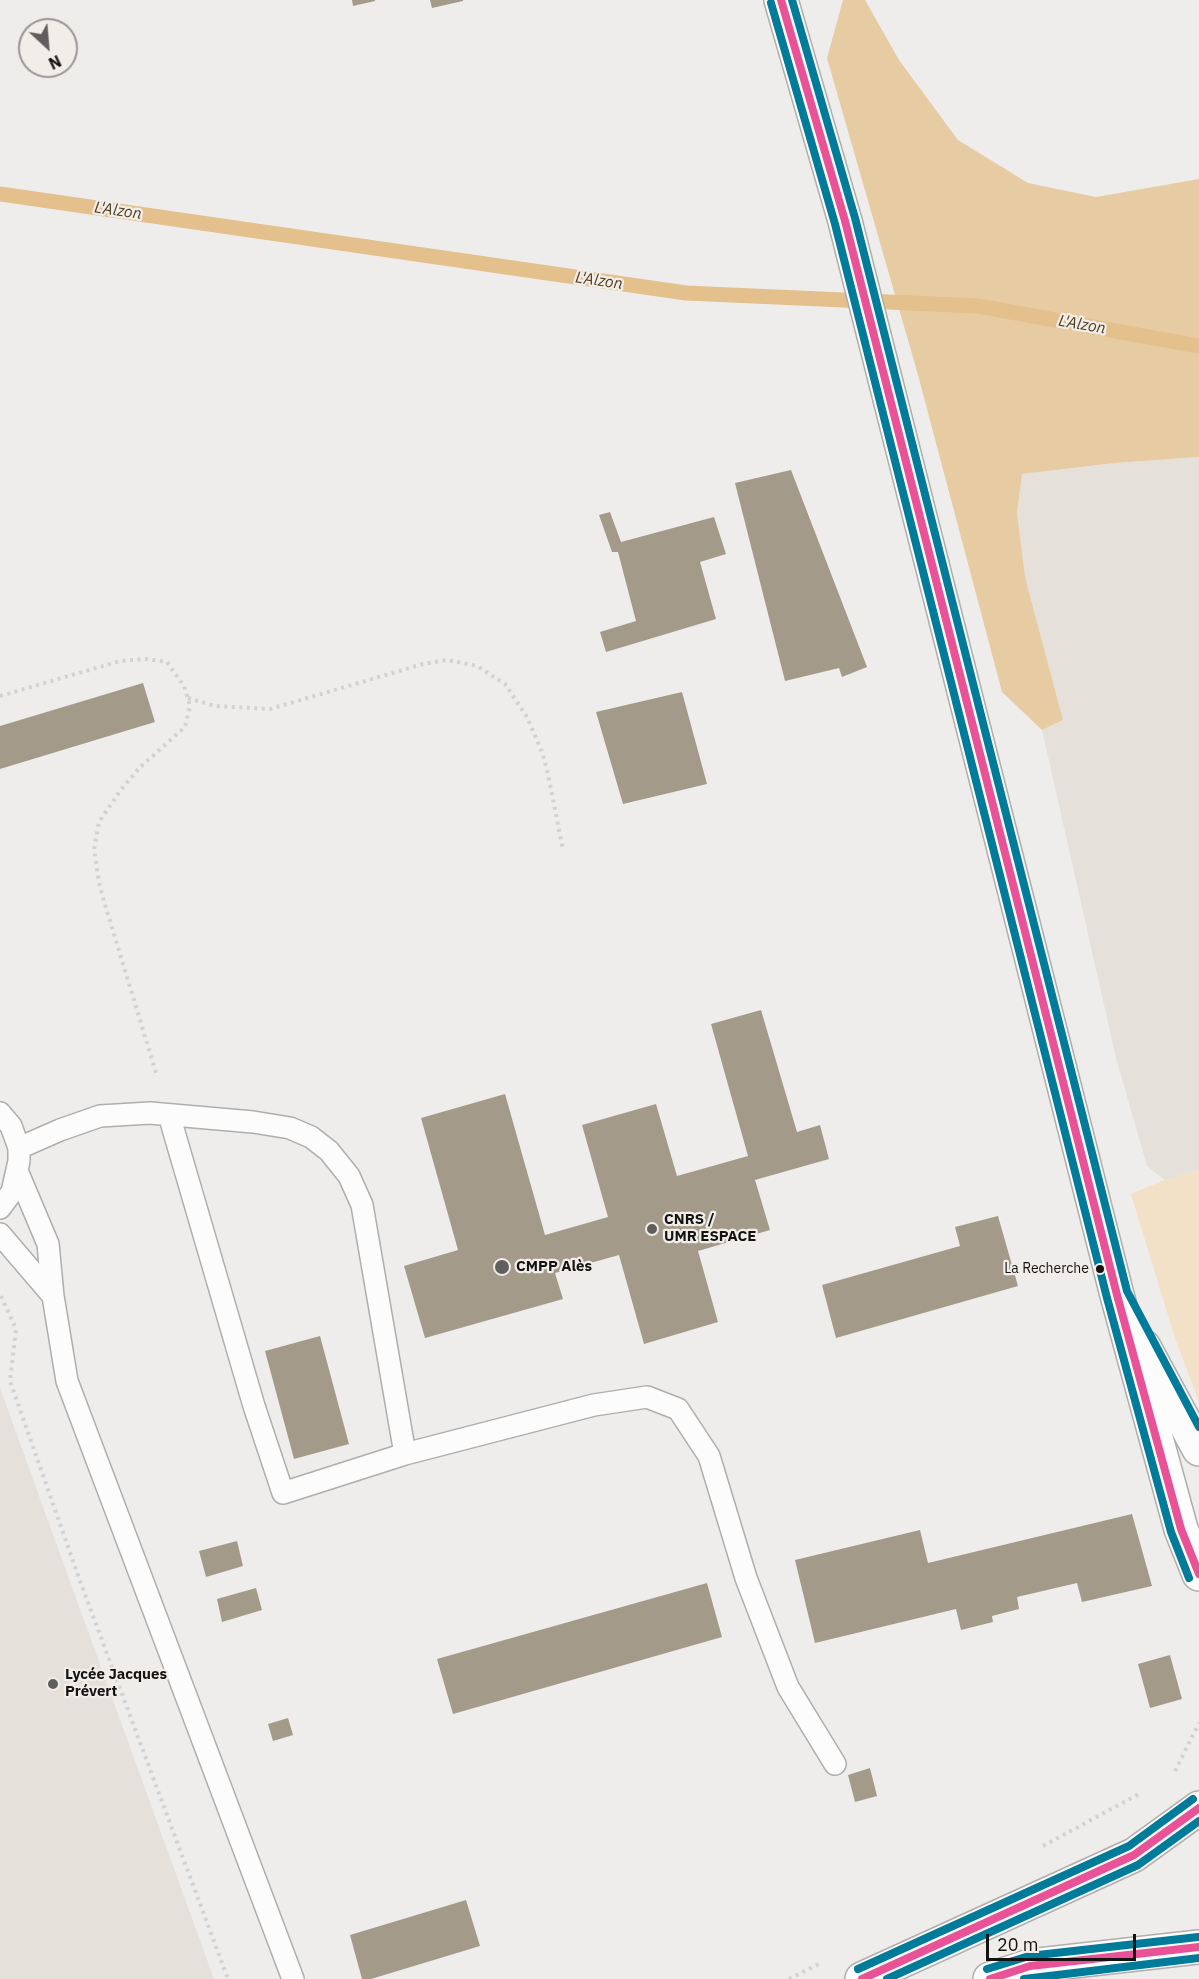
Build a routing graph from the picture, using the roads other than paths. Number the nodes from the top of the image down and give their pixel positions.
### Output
1 (782, 0) edge
2 (0, 1113) edge
3 (169, 1114) junction
4 (19, 1148) junction
5 (18, 1173) junction
6 (0, 1208) edge
7 (0, 1234) edge
8 (1117, 1295) junction
9 (53, 1296) junction
10 (1199, 1449) edge
11 (405, 1454) junction
12 (1199, 1574) edge
13 (835, 1764) dead end
14 (1199, 1808) edge
15 (1199, 1947) edge
16 (293, 1979) edge
17 (862, 1979) edge
18 (990, 1979) edge

1 - 8 main road
2 - 4 lane
3 - 4 lane
3 - 11 lane
3 - 11 lane
4 - 5 lane
5 - 6 lane
5 - 9 lane
7 - 9 lane
8 - 10 main road
8 - 12 main road
9 - 16 lane
11 - 13 lane
14 - 17 main road
15 - 18 main road

